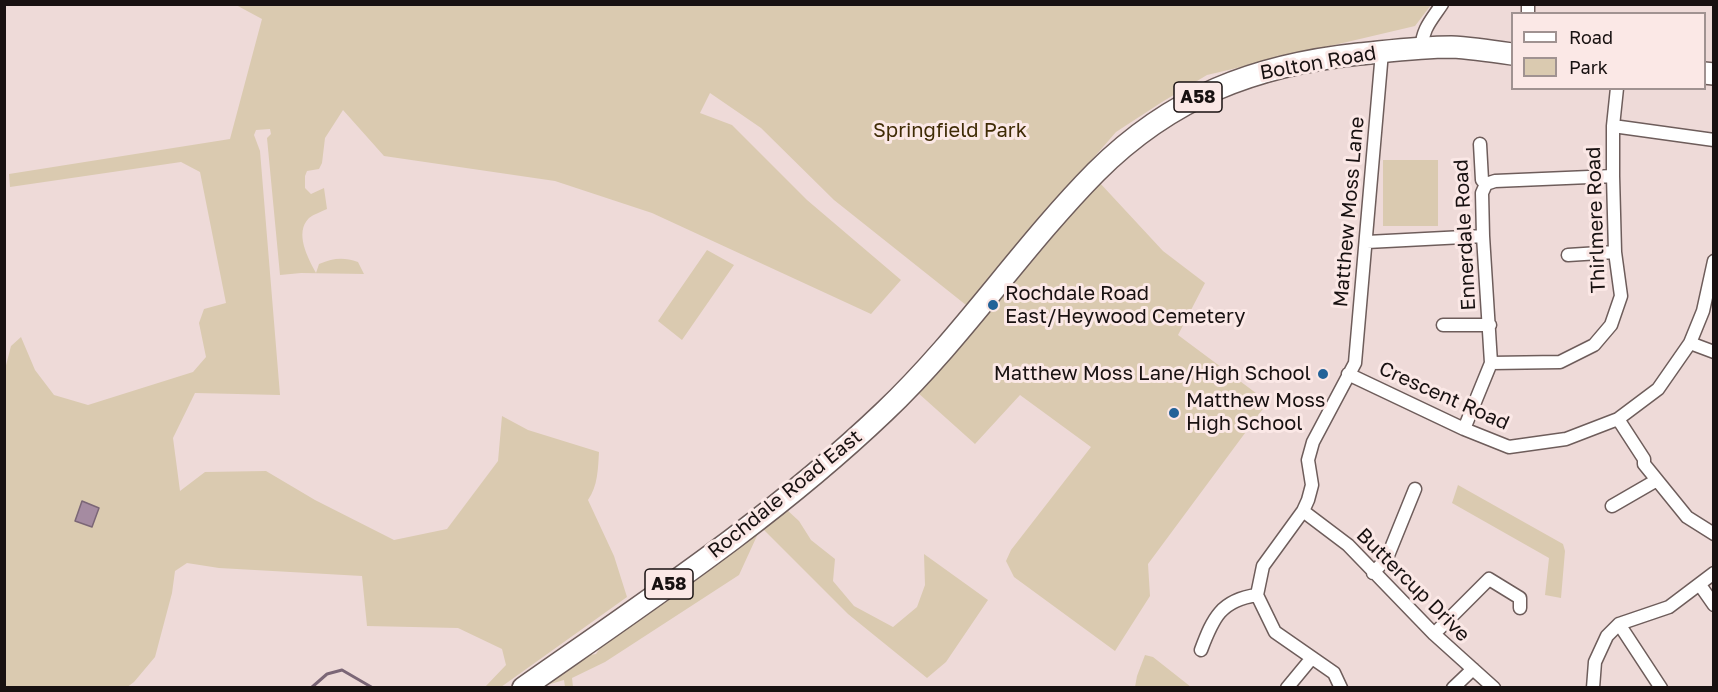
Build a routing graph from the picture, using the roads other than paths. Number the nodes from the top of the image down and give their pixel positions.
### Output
1 (1442, 4) edge
2 (1422, 48) junction
3 (1382, 52) junction
4 (1511, 54) edge
5 (1617, 90) edge
6 (1613, 126) junction
7 (1713, 140) edge
8 (1479, 144) dead end
9 (1613, 176) junction
10 (1486, 184) junction
11 (1483, 236) junction
12 (1367, 242) junction
13 (1616, 252) junction
14 (1568, 255) dead end
15 (1713, 261) edge
16 (969, 319) joint
17 (1443, 325) dead end
18 (1490, 325) junction
19 (1690, 343) junction
20 (1713, 352) edge
21 (1491, 363) junction
22 (1348, 374) junction
23 (1617, 419) junction
24 (1464, 429) junction
25 (1657, 480) junction
26 (1415, 489) dead end
27 (1612, 506) dead end
28 (1303, 511) junction
29 (1713, 534) edge
30 (1373, 573) junction
31 (1713, 573) edge
32 (1700, 585) junction
33 (1257, 595) junction
34 (1713, 605) edge
35 (1520, 608) dead end
36 (1619, 624) junction
37 (1434, 634) junction
38 (1201, 650) dead end
39 (1311, 659) junction
40 (1473, 669) junction
41 (523, 687) edge
42 (1287, 687) edge
43 (1341, 687) edge
44 (1453, 687) edge
45 (1494, 687) edge
46 (1593, 687) edge
47 (1661, 687) edge

1 - 2 street
2 - 3 highway, Bolton Road / A58
2 - 4 highway, Bolton Road / A58
3 - 12 street, Matthew Moss Lane
3 - 16 highway, Bolton Road / A58
5 - 6 street, Thirlmere Road
6 - 7 street
6 - 9 street, Thirlmere Road
8 - 10 street, Ennerdale Road
9 - 10 street
9 - 13 street, Thirlmere Road
10 - 11 street, Ennerdale Road
11 - 12 street
11 - 18 street, Ennerdale Road
12 - 22 street, Matthew Moss Lane
13 - 14 street
13 - 21 street, Thirlmere Road
15 - 19 street, Crescent Road
16 - 41 highway, Rochdale Road East / A58
17 - 18 street, Ennerdale Road
18 - 21 street, Ennerdale Road
19 - 20 street
19 - 23 street, Crescent Road
21 - 24 street, Ennerdale Road
22 - 24 street, Crescent Road
22 - 28 street, Matthew Moss Lane
23 - 24 street, Crescent Road
23 - 25 street
25 - 27 street
25 - 29 street
26 - 30 street
28 - 30 street, Buttercup Drive
28 - 33 street, Matthew Moss Lane
30 - 37 street, Buttercup Drive
31 - 32 street
32 - 34 street
32 - 36 street
33 - 38 street
33 - 39 street
35 - 37 street
36 - 46 street
36 - 47 street
37 - 40 street, Buttercup Drive
39 - 42 street
39 - 43 street
40 - 44 street
40 - 45 street, Buttercup Drive

